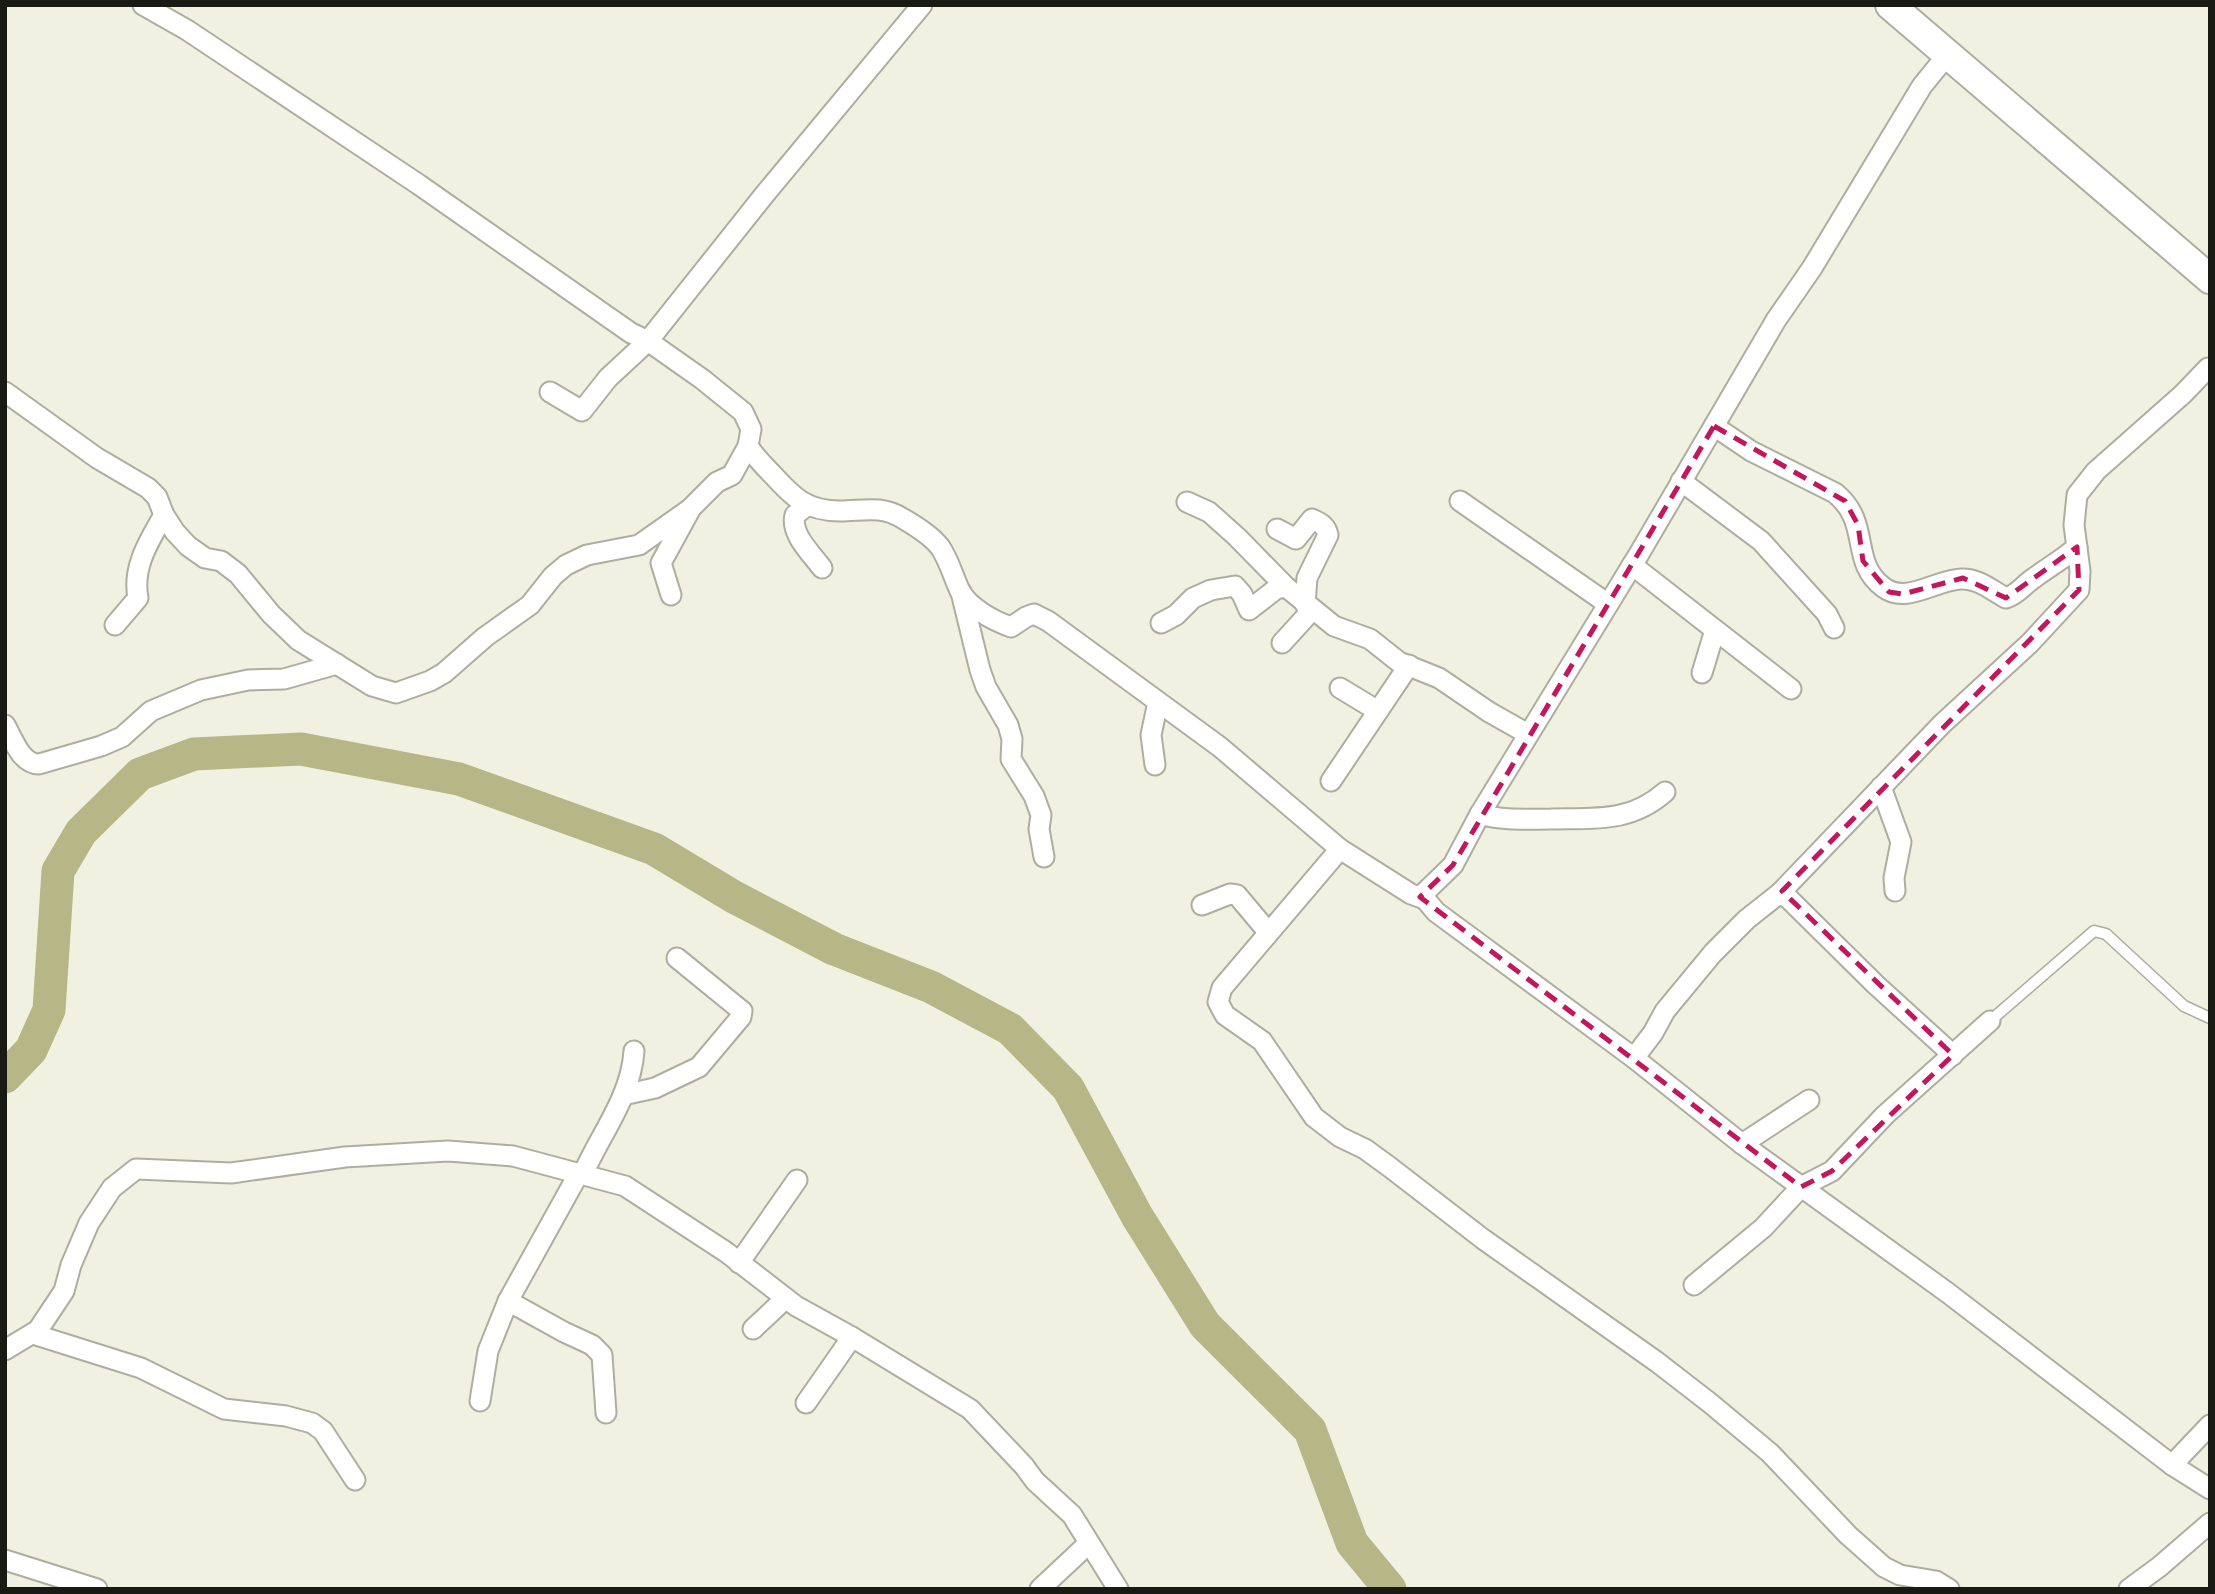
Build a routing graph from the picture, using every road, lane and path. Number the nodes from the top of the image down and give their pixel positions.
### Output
1 (143, 5) edge
2 (922, 5) edge
3 (1890, 5) edge
4 (1948, 54) junction
5 (2210, 279) edge
6 (648, 341) junction
7 (2208, 368) dead end
8 (5, 392) edge
9 (550, 392) dead end
10 (1714, 426) junction
11 (748, 446) junction
12 (1681, 481) junction
13 (1460, 501) dead end
14 (1187, 502) dead end
15 (808, 506) junction
16 (690, 509) junction
17 (164, 516) junction
18 (1277, 529) dead end
19 (2077, 547) junction
20 (1632, 565) junction
21 (822, 568) dead end
22 (1286, 587) junction
23 (961, 592) junction
24 (671, 595) dead end
25 (1608, 604) junction
26 (1308, 607) junction
27 (1161, 622) dead end
28 (115, 625) dead end
29 (1834, 628) dead end
30 (1715, 630) junction
31 (1282, 643) dead end
32 (337, 664) junction
33 (1409, 665) junction
34 (1702, 673) dead end
35 (1340, 688) dead end
36 (1791, 688) dead end
37 (1158, 702) junction
38 (1378, 711) junction
39 (5, 725) edge
40 (1528, 734) junction
41 (1155, 765) dead end
42 (1331, 781) dead end
43 (1881, 787) junction
44 (1665, 792) dead end
45 (1480, 814) junction
46 (1340, 849) junction
47 (1044, 857) dead end
48 (1895, 891) dead end
49 (1780, 893) junction
50 (1420, 897) junction
51 (1202, 905) dead end
52 (1268, 932) junction
53 (677, 958) dead end
54 (2210, 1018) edge
55 (1990, 1021) joint
56 (634, 1051) dead end
57 (1954, 1055) junction
58 (1634, 1058) junction
59 (623, 1095) junction
60 (1809, 1100) dead end
61 (1742, 1144) junction
62 (581, 1173) junction
63 (797, 1180) dead end
64 (1801, 1187) junction
65 (738, 1263) junction
66 (1694, 1285) dead end
67 (785, 1299) junction
68 (509, 1301) junction
69 (753, 1329) dead end
70 (33, 1334) junction
71 (852, 1337) junction
72 (5, 1350) edge
73 (480, 1401) dead end
74 (806, 1403) dead end
75 (606, 1413) dead end
76 (2210, 1425) edge
77 (2172, 1465) junction
78 (355, 1480) dead end
79 (2210, 1489) edge
80 (2210, 1523) edge
81 (1088, 1544) junction
82 (5, 1560) edge
83 (97, 1589) edge
84 (1040, 1589) edge
85 (1118, 1589) edge
86 (1950, 1589) edge
87 (2129, 1589) edge

1 - 6 street
2 - 6 street
3 - 4 street
4 - 5 street
4 - 10 street
6 - 9 street
6 - 11 street
7 - 19 street
8 - 17 street
10 - 12 street
10 - 19 street
11 - 15 street
11 - 16 street
12 - 20 street
12 - 29 street
13 - 25 street
14 - 22 street
15 - 21 street
15 - 23 street
16 - 24 street
16 - 32 street
17 - 28 street
17 - 32 street
18 - 26 street
19 - 43 street
20 - 25 street
20 - 30 street
22 - 26 street
22 - 27 street
23 - 37 street
23 - 47 street
25 - 40 street
26 - 31 street
26 - 33 street
30 - 34 street
30 - 36 street
32 - 39 street
33 - 38 street
33 - 40 street
35 - 38 street
37 - 41 street
37 - 46 street
38 - 42 street
40 - 45 street
43 - 48 street
43 - 49 street
44 - 45 street
45 - 50 street
46 - 50 street
46 - 52 street
49 - 57 street
49 - 58 street
50 - 58 street
51 - 52 street
52 - 86 street
53 - 59 street
54 - 55 lane
55 - 57 street
56 - 59 street
57 - 64 street
58 - 61 street
59 - 62 street
60 - 61 street
61 - 64 street
62 - 65 street
62 - 68 street
62 - 70 street
63 - 65 street
64 - 66 street
64 - 77 street
65 - 67 street
67 - 69 street
67 - 71 street
68 - 73 street
68 - 75 street
70 - 72 street
70 - 78 street
71 - 74 street
71 - 81 street
76 - 77 street
77 - 79 street
80 - 87 street
81 - 84 street
81 - 85 street
82 - 83 street

